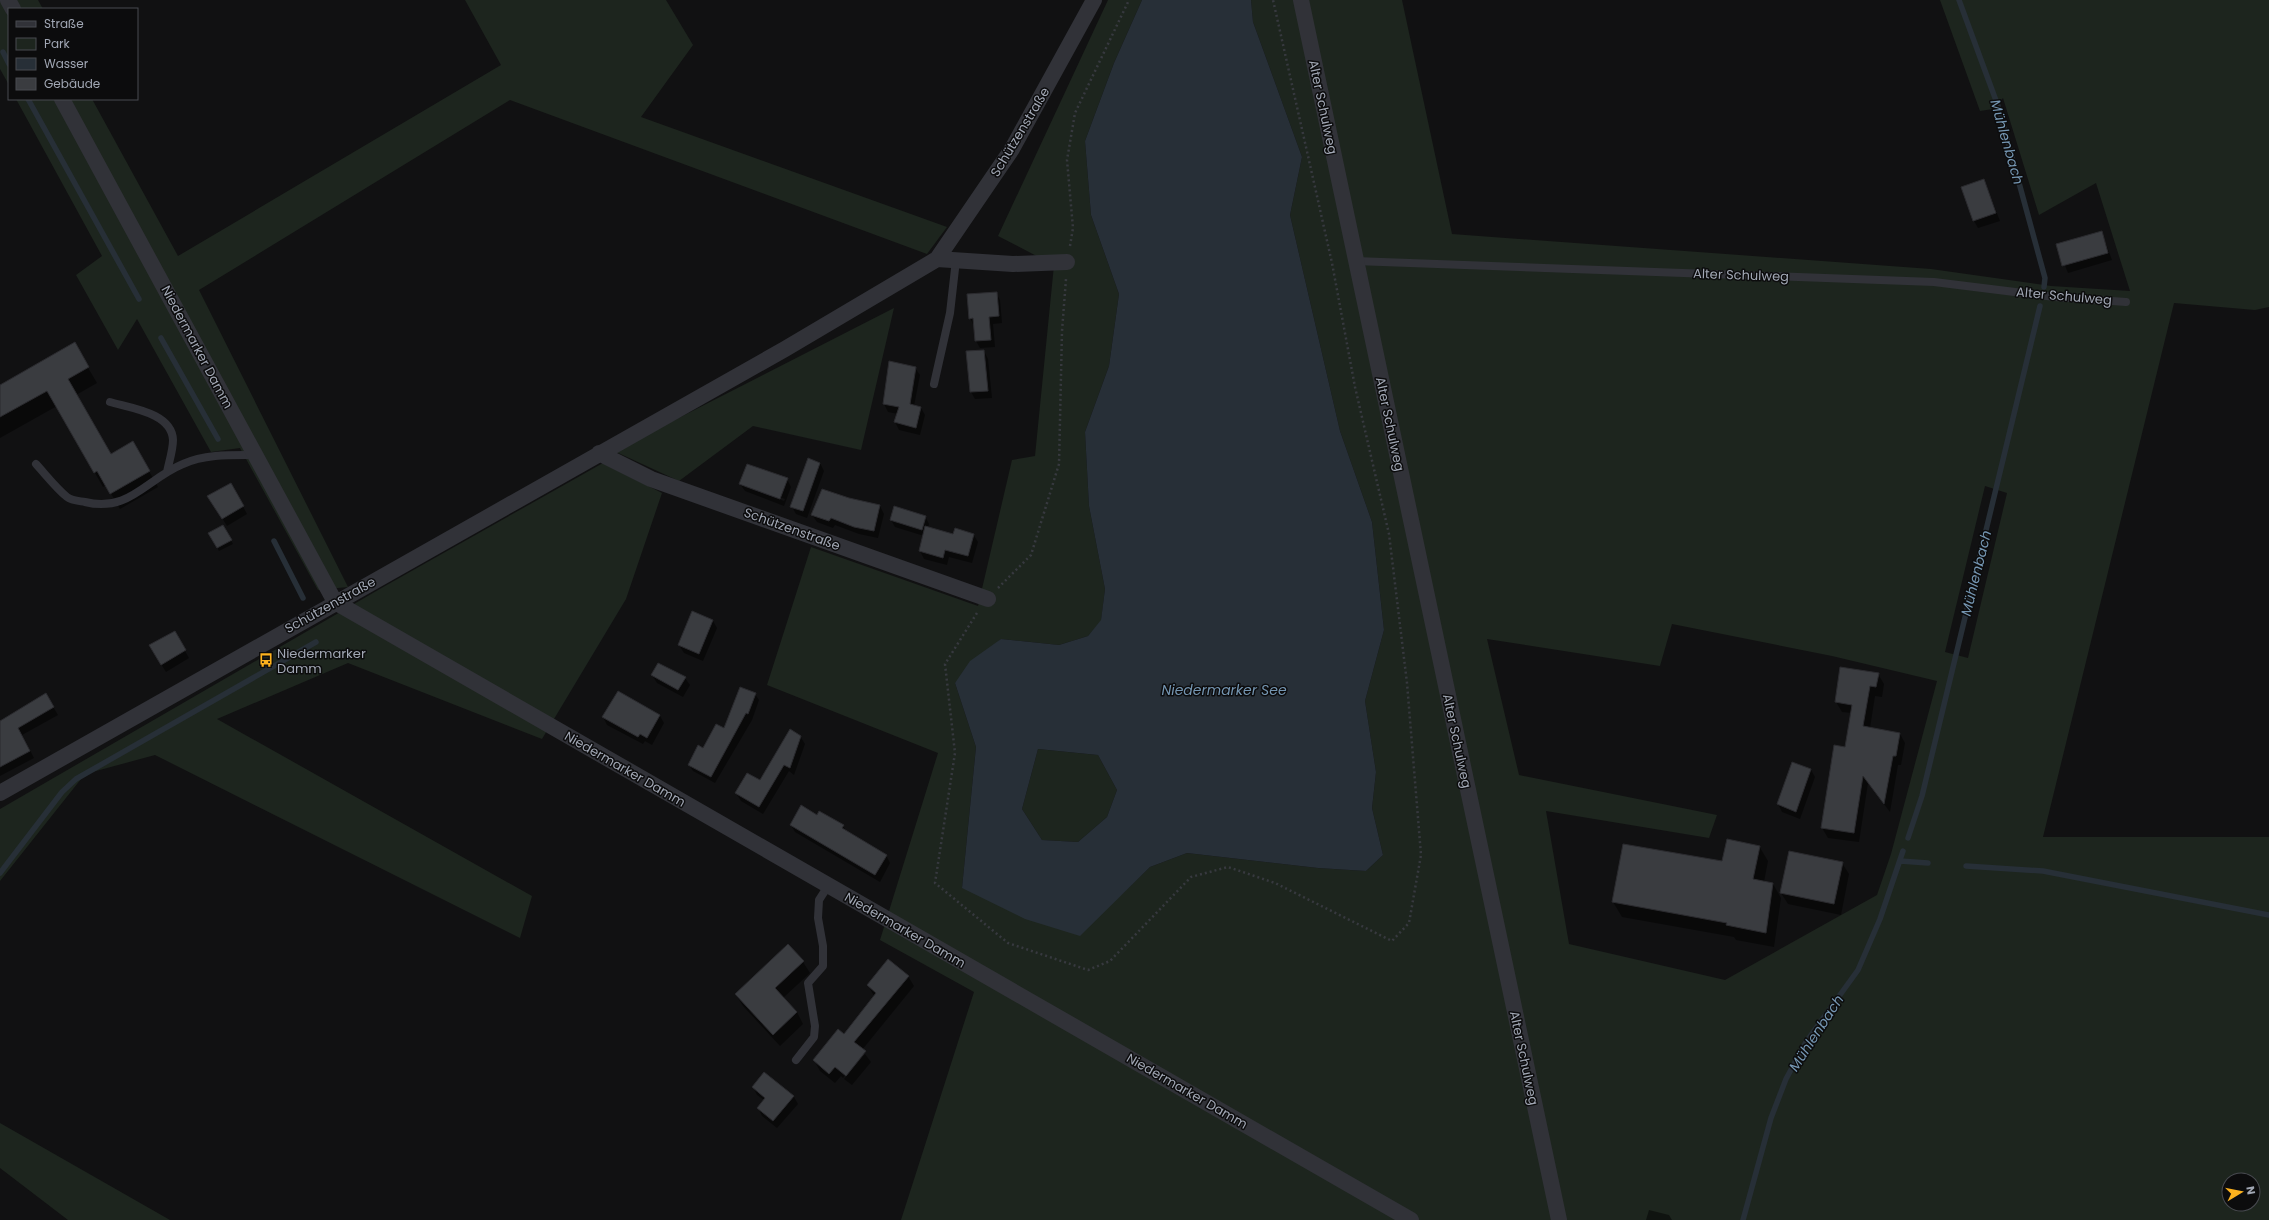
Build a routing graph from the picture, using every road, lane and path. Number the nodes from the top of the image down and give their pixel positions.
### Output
1 (1094, 0) edge
2 (1129, 0) edge
3 (1273, 0) edge
4 (1301, 0) edge
5 (63, 100) edge
6 (937, 259) junction
7 (956, 260) junction
8 (1355, 261) junction
9 (1067, 262) junction
10 (2126, 302) dead end
11 (934, 384) dead end
12 (110, 402) dead end
13 (599, 452) junction
14 (255, 455) junction
15 (36, 464) dead end
16 (167, 472) junction
17 (988, 599) junction
18 (335, 602) junction
19 (0, 793) edge
20 (828, 886) junction
21 (796, 1060) dead end
22 (1411, 1220) edge
23 (1559, 1220) edge

1 - 6 street, Schützenstraße
2 - 9 path
3 - 17 path
4 - 8 street, Alter Schulweg
5 - 14 street, Niedermarker Damm
6 - 7 street
6 - 13 street, Schützenstraße
7 - 9 street
7 - 11 lane
8 - 10 lane, Alter Schulweg
8 - 23 street, Alter Schulweg
9 - 17 path
12 - 16 lane
13 - 17 street, Schützenstraße
13 - 18 street, Schützenstraße
14 - 16 lane
14 - 18 street, Niedermarker Damm
15 - 16 lane
18 - 19 street, Schützenstraße
18 - 20 street, Niedermarker Damm
20 - 21 lane
20 - 22 street, Niedermarker Damm

